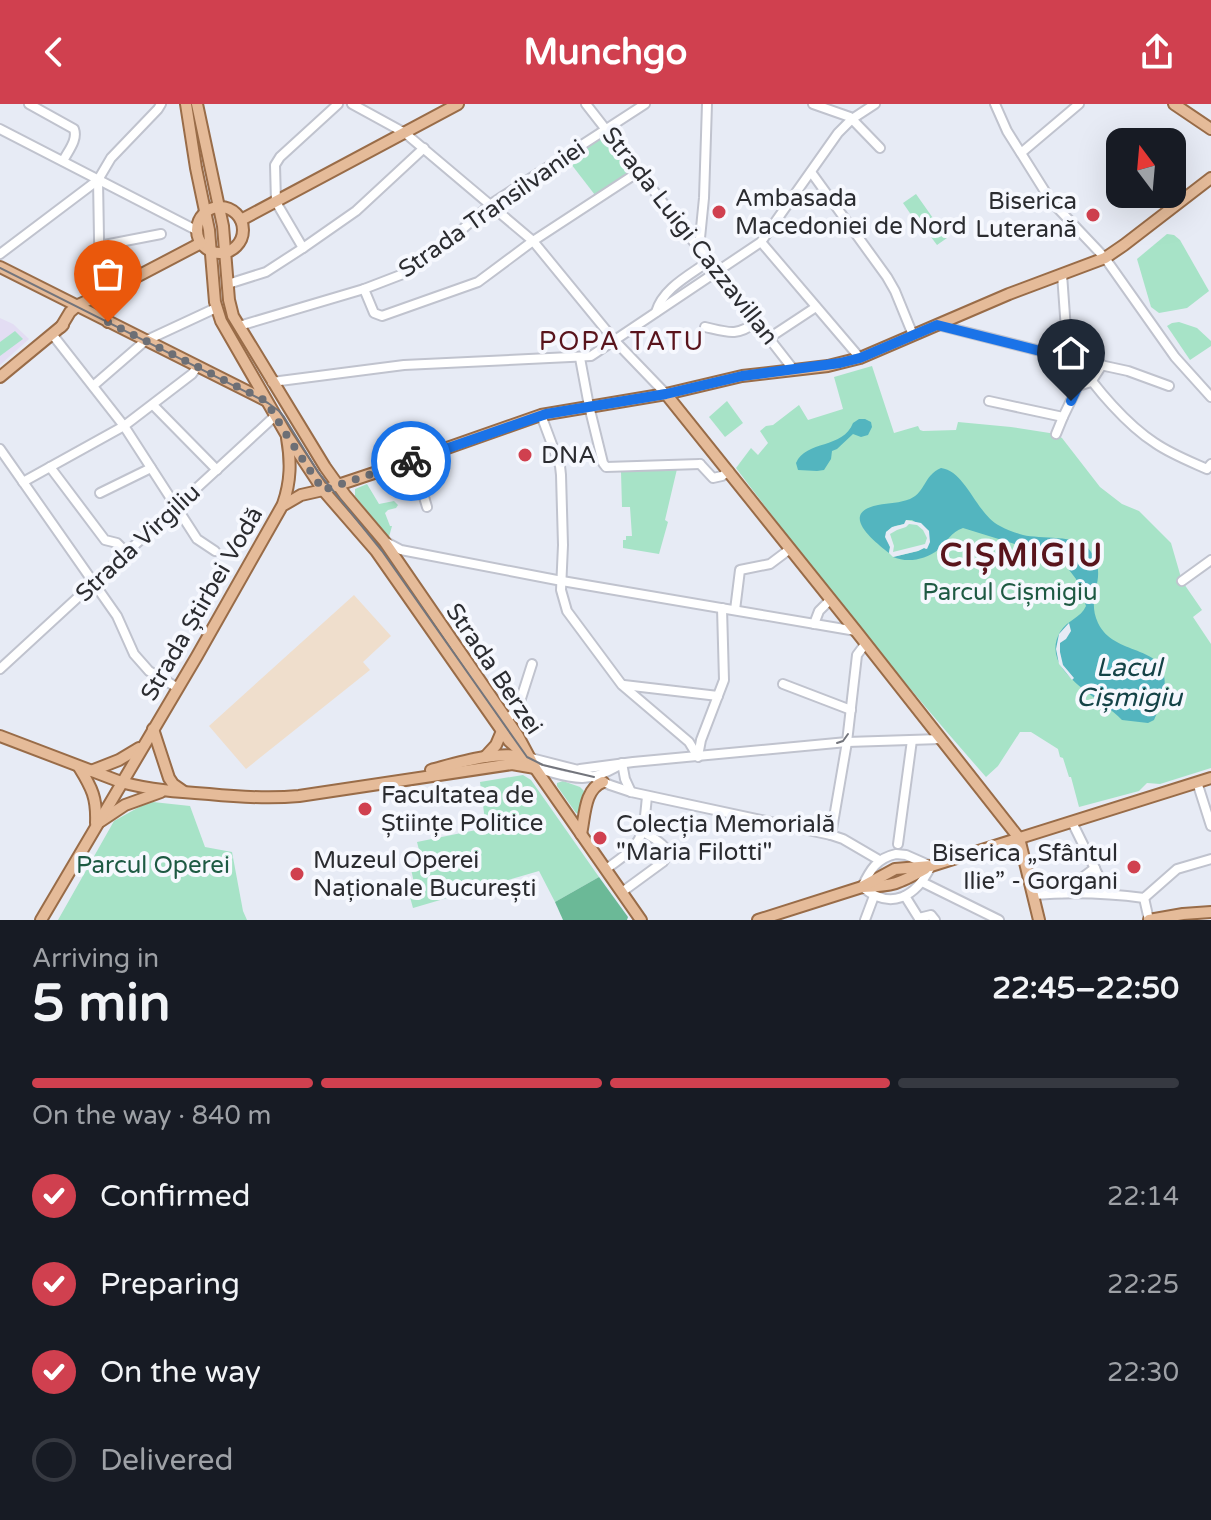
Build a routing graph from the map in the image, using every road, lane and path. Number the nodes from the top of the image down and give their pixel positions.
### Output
1 (161, 104) edge
2 (186, 104) edge
3 (197, 104) edge
4 (338, 104) edge
5 (352, 104) edge
6 (458, 104) edge
7 (586, 104) edge
8 (645, 104) edge
9 (707, 104) edge
10 (813, 104) edge
11 (875, 104) edge
12 (995, 104) edge
13 (1079, 104) edge
14 (1174, 104) edge
15 (37, 105) edge
16 (852, 119) junction
17 (0, 129) edge
18 (607, 129) junction
19 (1211, 129) edge
20 (405, 133) junction
21 (424, 148) junction
22 (880, 148) dead end
23 (1021, 153) junction
24 (63, 161) junction
25 (640, 171) junction
26 (811, 172) junction
27 (1211, 178) edge
28 (98, 180) junction
29 (276, 202) junction
30 (491, 204) junction
31 (220, 206) junction
32 (205, 212) junction
33 (241, 220) junction
34 (196, 230) junction
35 (161, 234) dead end
36 (533, 241) junction
37 (761, 242) junction
38 (201, 243) junction
39 (99, 246) junction
40 (303, 248) junction
41 (699, 248) junction
42 (211, 252) junction
43 (226, 252) junction
44 (0, 254) edge
45 (1105, 258) junction
46 (709, 261) junction
47 (0, 267) edge
48 (717, 271) junction
49 (1062, 274) junction
50 (228, 284) junction
51 (364, 289) junction
52 (99, 295) junction
53 (79, 307) junction
54 (816, 307) junction
55 (216, 308) junction
56 (656, 312) junction
57 (97, 316) junction
58 (108, 322) junction
59 (756, 322) junction
60 (937, 325) junction
61 (239, 326) junction
62 (705, 327) dead end
63 (52, 334) junction
64 (913, 335) junction
65 (769, 338) junction
66 (145, 341) junction
67 (615, 341) junction
68 (580, 358) junction
69 (860, 358) junction
70 (1072, 359) junction
71 (1102, 365) junction
72 (197, 367) junction
73 (248, 369) junction
74 (793, 369) junction
75 (0, 377) edge
76 (227, 381) junction
77 (272, 382) junction
78 (1091, 382) junction
79 (93, 386) junction
80 (1078, 386) junction
81 (1169, 386) dead end
82 (666, 394) junction
83 (1211, 397) edge
84 (266, 401) junction
85 (989, 401) dead end
86 (153, 405) junction
87 (589, 406) junction
88 (541, 415) junction
89 (275, 416) junction
90 (1063, 417) junction
91 (124, 426) junction
92 (286, 434) junction
93 (1056, 434) dead end
94 (708, 446) junction
95 (0, 449) edge
96 (413, 460) junction
97 (700, 464) junction
98 (291, 466) junction
99 (1209, 466) edge
100 (50, 467) junction
101 (151, 468) junction
102 (217, 470) junction
103 (729, 471) junction
104 (23, 482) junction
105 (338, 485) junction
106 (323, 490) junction
107 (100, 493) dead end
108 (282, 506) junction
109 (176, 507) junction
110 (427, 507) dead end
111 (790, 549) junction
112 (215, 551) dead end
113 (128, 554) junction
114 (392, 556) junction
115 (1211, 560) edge
116 (562, 581) junction
117 (1182, 581) dead end
118 (94, 583) junction
119 (830, 600) junction
120 (722, 608) junction
121 (735, 610) junction
122 (814, 624) junction
123 (856, 631) junction
124 (866, 643) junction
125 (532, 664) dead end
126 (0, 669) edge
127 (783, 684) dead end
128 (622, 685) junction
129 (178, 688) junction
130 (718, 696) junction
131 (851, 710) junction
132 (506, 719) junction
133 (153, 729) junction
134 (502, 731) junction
135 (0, 736) edge
136 (941, 739) junction
137 (844, 740) junction
138 (912, 740) junction
139 (144, 744) junction
140 (485, 757) junction
141 (527, 757) junction
142 (698, 757) junction
143 (622, 763) junction
144 (78, 766) junction
145 (535, 768) junction
146 (578, 770) junction
147 (91, 771) junction
148 (1211, 778) edge
149 (599, 780) junction
150 (394, 781) junction
151 (121, 782) junction
152 (1197, 782) junction
153 (165, 791) junction
154 (185, 792) junction
155 (631, 792) junction
156 (647, 796) junction
157 (1072, 822) junction
158 (96, 825) junction
159 (1211, 826) edge
160 (642, 831) junction
161 (581, 834) junction
162 (831, 835) junction
163 (1019, 838) junction
164 (898, 844) dead end
165 (1211, 859) edge
166 (879, 860) junction
167 (931, 866) junction
168 (1095, 868) junction
169 (606, 869) junction
170 (922, 882) junction
171 (862, 887) junction
172 (622, 892) junction
173 (1062, 893) junction
174 (1107, 893) junction
175 (1033, 895) junction
176 (874, 896) junction
177 (905, 896) junction
178 (1144, 898) junction
179 (1211, 912) edge
180 (920, 919) edge
181 (41, 920) edge
182 (641, 920) edge
183 (758, 920) edge
184 (865, 920) edge
185 (935, 920) edge
186 (999, 920) edge
187 (1039, 920) edge
188 (1149, 920) edge

1 - 28 street
2 - 32 main road, Strada Berzei
3 - 31 main road, Strada Berzei
4 - 29 street
5 - 20 street
6 - 20 main road
7 - 18 street, Strada Luigi Cazzavillan
8 - 18 street, Strada Transilvaniei
9 - 41 street
10 - 16 street
11 - 16 street
12 - 23 street
13 - 23 street
14 - 19 main road
15 - 24 street
16 - 22 street
16 - 26 street
17 - 24 street
18 - 25 street, Strada Luigi Cazzavillan
18 - 30 street, Strada Transilvaniei
20 - 21 street
20 - 29 main road
21 - 30 street
21 - 40 street
23 - 45 street
24 - 28 street
25 - 36 street
25 - 41 street, Strada Luigi Cazzavillan
26 - 37 street
26 - 64 street
27 - 45 main road, Strada Știrbei Vodă
28 - 34 street
28 - 39 street
28 - 44 street
29 - 33 main road
29 - 40 street
30 - 36 street
30 - 51 street, Strada Transilvaniei
31 - 32 main road
31 - 33 main road
31 - 43 main road, Strada Berzei
32 - 34 main road
32 - 42 main road, Strada Berzei
33 - 43 main road
34 - 38 main road
35 - 39 street
36 - 51 street
36 - 67 street
37 - 48 street
37 - 54 street
38 - 42 main road
38 - 52 main road
39 - 52 street
40 - 50 street
41 - 46 street, Strada Luigi Cazzavillan
42 - 43 main road
42 - 55 main road, Strada Berzei
43 - 50 main road, Strada Berzei
45 - 49 main road, Strada Știrbei Vodă
45 - 83 street
46 - 48 street, Strada Luigi Cazzavillan
46 - 56 street
47 - 53 main road
48 - 56 street
48 - 59 street, Strada Luigi Cazzavillan
49 - 60 main road, Strada Știrbei Vodă
49 - 70 street
50 - 61 main road, Strada Berzei
51 - 61 street, Strada Transilvaniei
52 - 53 main road
52 - 57 main road
52 - 58 main road
53 - 57 main road
53 - 63 main road
54 - 65 street
54 - 69 street
55 - 66 street
55 - 73 main road, Strada Berzei
56 - 67 street
57 - 58 main road
58 - 66 main road
59 - 62 street
59 - 65 street, Strada Luigi Cazzavillan
60 - 64 main road, Strada Știrbei Vodă
60 - 70 street
61 - 77 main road, Strada Berzei
63 - 75 main road
63 - 79 street
64 - 69 main road, Strada Știrbei Vodă
65 - 74 street, Strada Luigi Cazzavillan
66 - 72 main road
66 - 79 street
67 - 68 street
67 - 82 street
68 - 77 street
68 - 87 street
69 - 74 main road, Strada Știrbei Vodă
70 - 71 street
70 - 78 street
70 - 80 street
71 - 78 street
71 - 81 street
72 - 76 main road
72 - 86 street
73 - 76 main road
73 - 84 main road, Strada Berzei
74 - 82 main road, Strada Știrbei Vodă
76 - 84 main road
77 - 105 main road, Strada Berzei
78 - 80 street
78 - 99 street
79 - 91 street
80 - 90 street
82 - 87 main road, Strada Știrbei Vodă
82 - 94 main road
84 - 89 main road, Strada Berzei
85 - 90 street
86 - 91 street
86 - 102 street
87 - 88 main road, Strada Știrbei Vodă
87 - 97 street
88 - 96 main road, Strada Știrbei Vodă
88 - 116 street
89 - 92 main road, Strada Berzei
89 - 102 street, Strada Virgiliu
90 - 93 street
91 - 100 street
91 - 101 street
92 - 98 main road
92 - 106 main road, Strada Berzei
94 - 97 street
94 - 103 main road
95 - 104 street
96 - 105 main road, Strada Știrbei Vodă
96 - 110 street
97 - 103 street
98 - 106 main road
98 - 108 main road
100 - 104 street
100 - 113 street
101 - 107 street
101 - 109 street
102 - 109 street, Strada Virgiliu
103 - 111 main road
104 - 118 street
105 - 106 main road, Strada Știrbei Vodă
105 - 114 main road, Strada Berzei
106 - 108 main road, Strada Știrbei Vodă
106 - 114 main road, Strada Berzei
108 - 129 main road, Strada Știrbei Vodă
109 - 112 street
109 - 113 street, Strada Virgiliu
111 - 119 main road
111 - 121 street
113 - 118 street, Strada Virgiliu
114 - 116 street
114 - 132 main road, Strada Berzei
114 - 134 main road, Strada Berzei
115 - 117 street
116 - 120 street
116 - 128 street
118 - 126 street, Strada Virgiliu
118 - 129 street
119 - 122 street
119 - 123 main road
120 - 121 street
120 - 130 street
121 - 122 street
122 - 123 street
123 - 124 main road
124 - 131 street
124 - 136 main road
125 - 132 street
127 - 131 street
128 - 130 street
128 - 142 street
129 - 133 main road, Strada Știrbei Vodă
130 - 142 street
131 - 137 street
132 - 141 main road, Strada Berzei
133 - 139 main road, Strada Știrbei Vodă
133 - 154 main road
134 - 140 main road
134 - 141 main road, Strada Berzei
135 - 144 main road
136 - 138 street
136 - 163 main road
137 - 138 street
137 - 142 street
137 - 162 street
138 - 164 street
139 - 147 main road
139 - 151 main road, Strada Știrbei Vodă
140 - 141 main road
140 - 150 main road
141 - 145 main road
141 - 146 street
142 - 143 street
143 - 146 street
143 - 149 street
143 - 155 street
144 - 147 main road
144 - 158 main road
145 - 149 street
145 - 150 main road
145 - 161 main road
146 - 149 street
147 - 151 main road
148 - 152 main road
149 - 155 street
149 - 161 main road
150 - 154 main road
151 - 153 main road
151 - 158 main road, Strada Știrbei Vodă
152 - 157 main road
152 - 159 street
153 - 154 main road
153 - 158 main road
155 - 156 street
156 - 160 street
156 - 162 street
157 - 163 main road
157 - 168 street
158 - 181 main road, Strada Știrbei Vodă
160 - 169 street
160 - 172 street
161 - 169 main road
162 - 166 street
163 - 167 main road
163 - 175 main road
165 - 178 street
166 - 167 street
166 - 171 street
167 - 170 street
167 - 171 main road
168 - 173 street
168 - 174 street
169 - 172 main road
170 - 177 street
170 - 186 street
171 - 176 street
171 - 183 main road
172 - 182 main road
173 - 174 street
173 - 175 street
174 - 178 street
175 - 187 main road
176 - 177 street
176 - 184 street
177 - 180 street
178 - 188 street
179 - 188 main road
180 - 185 street

